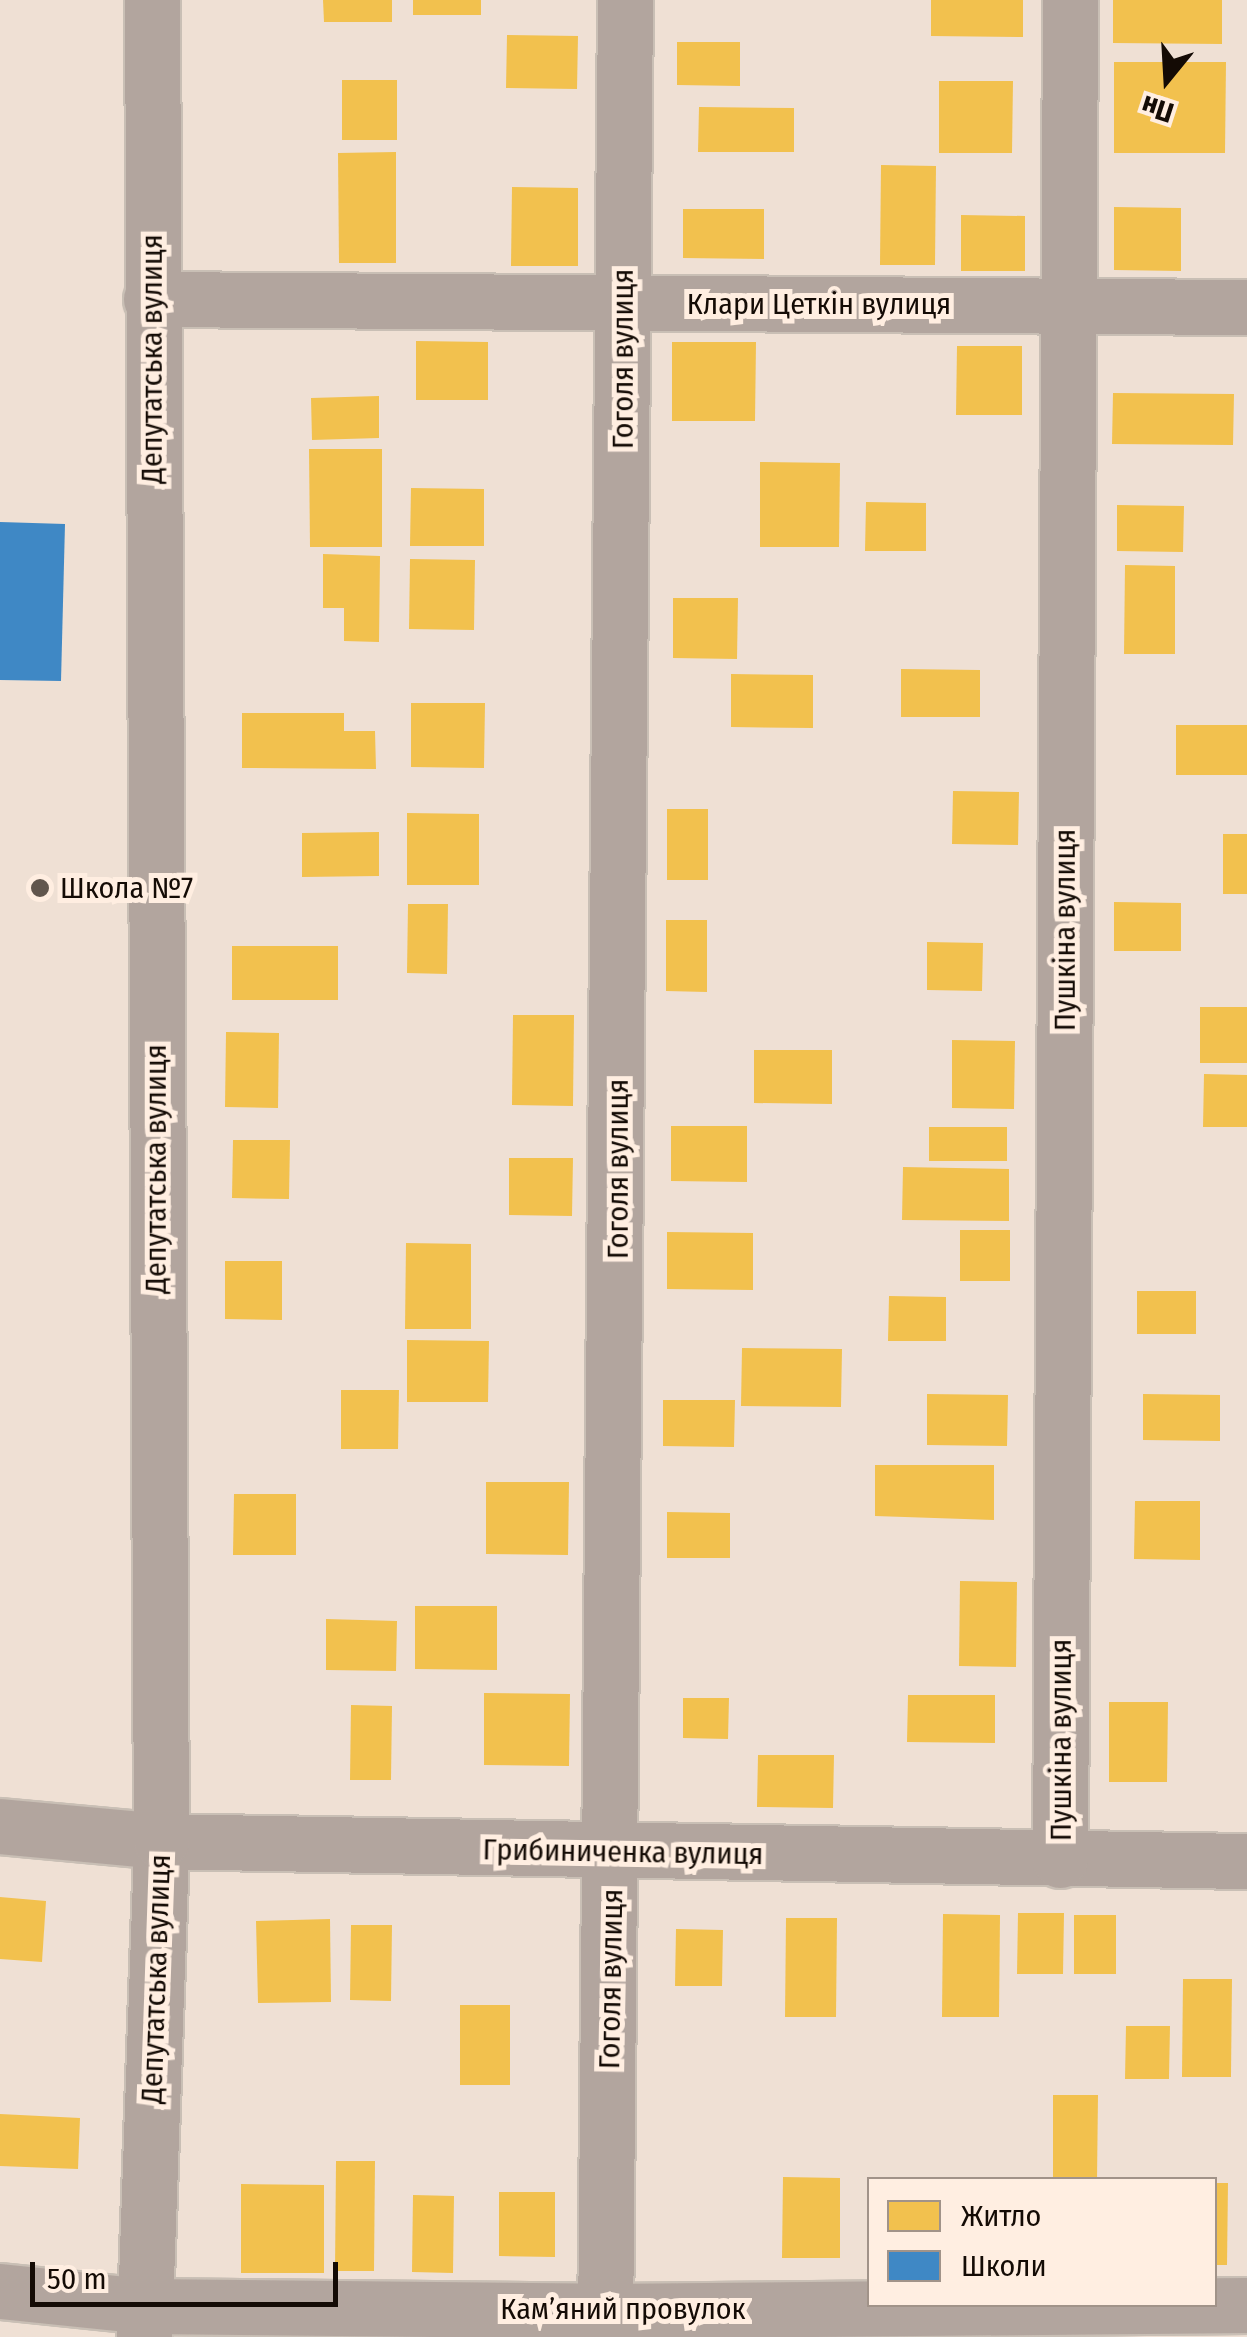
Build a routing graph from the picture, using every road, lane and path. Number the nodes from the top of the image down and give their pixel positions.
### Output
1 (152, 0) edge
2 (625, 0) edge
3 (1070, 0) edge
4 (151, 299) junction
5 (623, 302) junction
6 (1068, 306) junction
7 (1247, 307) edge
8 (0, 1826) edge
9 (161, 1841) junction
10 (614, 1853) junction
11 (1060, 1860) junction
12 (1247, 1861) edge
13 (0, 2291) edge
14 (1247, 2304) edge
15 (1217, 2305) edge
16 (1151, 2307) edge
17 (144, 2322) edge
18 (605, 2324) edge

1 - 4 street, Депутатська вулиця
2 - 5 street, Гоголя вулиця
3 - 6 street, Пушкіна вулиця
4 - 5 street, Клари Цеткін вулиця
4 - 9 street, Депутатська вулиця
5 - 6 street, Клари Цеткін вулиця
5 - 10 street, Гоголя вулиця
6 - 7 street, Клари Цеткін вулиця
6 - 11 street, Пушкіна вулиця
8 - 9 street, Грибиниченка вулиця
9 - 10 street, Грибиниченка вулиця
9 - 17 street, Депутатська вулиця
10 - 11 street, Грибиниченка вулиця
10 - 18 street, Гоголя вулиця
11 - 12 street, Грибиниченка вулиця
13 - 17 street, Кам’яний провулок
14 - 15 street, Кам’яний провулок
16 - 18 street, Кам’яний провулок
17 - 18 street, Кам’яний провулок

